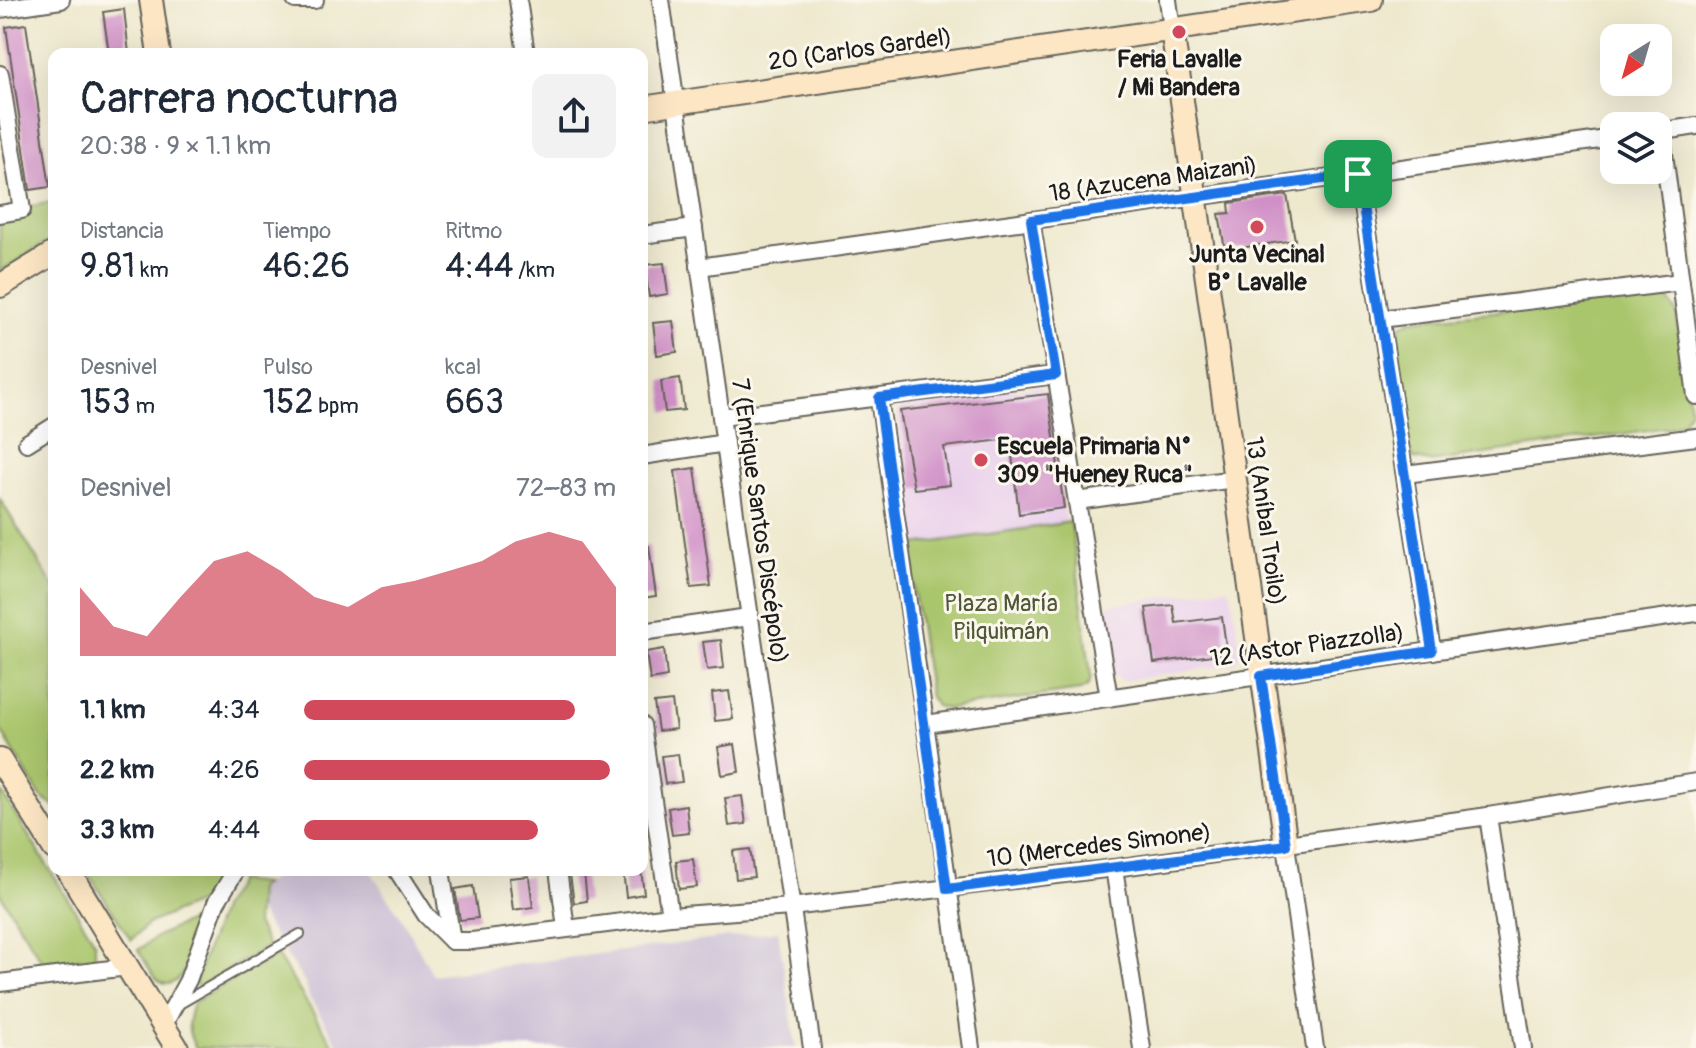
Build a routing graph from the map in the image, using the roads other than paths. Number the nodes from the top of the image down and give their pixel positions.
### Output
1 (61, 0) edge
2 (151, 0) edge
3 (315, 0) edge
4 (518, 0) edge
5 (661, 0) edge
6 (1168, 0) edge
7 (1371, 0) edge
8 (296, 1) edge
9 (1344, 2) edge
10 (0, 9) edge
11 (1172, 29) junction
12 (158, 48) edge
13 (525, 48) edge
14 (0, 74) edge
15 (676, 103) junction
16 (648, 107) edge
17 (1696, 126) edge
18 (1672, 130) edge
19 (1600, 140) edge
20 (1358, 174) junction
21 (1667, 184) edge
22 (1195, 197) junction
23 (0, 214) edge
24 (1031, 220) junction
25 (694, 228) junction
26 (648, 234) edge
27 (48, 257) edge
28 (699, 267) junction
29 (1681, 282) junction
30 (0, 286) edge
31 (1380, 319) junction
32 (1056, 375) junction
33 (1696, 396) edge
34 (879, 398) junction
35 (721, 417) junction
36 (48, 430) edge
37 (1696, 437) edge
38 (27, 443) dead end
39 (725, 443) junction
40 (648, 455) edge
41 (1405, 474) junction
42 (1234, 479) junction
43 (1077, 501) junction
44 (1696, 613) edge
45 (749, 617) junction
46 (648, 631) edge
47 (1432, 651) junction
48 (1261, 676) junction
49 (1109, 698) junction
50 (926, 724) junction
51 (0, 760) edge
52 (648, 766) edge
53 (1696, 782) edge
54 (1488, 816) junction
55 (48, 835) edge
56 (1286, 845) junction
57 (1114, 868) junction
58 (72, 876) edge
59 (401, 876) edge
60 (442, 876) edge
61 (559, 876) edge
62 (232, 878) edge
63 (947, 889) junction
64 (791, 907) junction
65 (670, 916) junction
66 (566, 928) junction
67 (300, 934) dead end
68 (452, 941) junction
69 (127, 967) junction
70 (0, 983) edge
71 (168, 1017) junction
72 (177, 1048) edge
73 (812, 1048) edge
74 (971, 1048) edge
75 (1142, 1048) edge
76 (1315, 1048) edge
77 (1523, 1048) edge

1 - 10 street
2 - 12 street
3 - 8 street
4 - 13 street
5 - 15 street, 7 (Enrique Santos Discépolo)
6 - 11 street, 13 (Aníbal Troilo)
7 - 9 street, 20 (Carlos Gardel)
9 - 11 street, 20 (Carlos Gardel)
11 - 15 street, 20 (Carlos Gardel)
11 - 22 street, 13 (Aníbal Troilo)
14 - 23 street
15 - 16 street, 20 (Carlos Gardel)
15 - 25 street, 7 (Enrique Santos Discépolo)
17 - 18 street
19 - 20 street, 18 (Azucena Maizani)
20 - 22 street, 18 (Azucena Maizani)
20 - 31 street
21 - 29 street
22 - 24 street, 18 (Azucena Maizani)
22 - 42 street, 13 (Aníbal Troilo)
24 - 28 street, 18 (Azucena Maizani)
24 - 32 street
25 - 26 street
25 - 28 street, 7 (Enrique Santos Discépolo)
27 - 30 street
28 - 35 street, 7 (Enrique Santos Discépolo)
29 - 31 street
29 - 33 street
31 - 41 street
32 - 34 street
32 - 43 street
34 - 35 street
34 - 50 street
35 - 39 street, 7 (Enrique Santos Discépolo)
36 - 38 street
37 - 41 street
39 - 40 street
39 - 45 street, 7 (Enrique Santos Discépolo)
41 - 47 street
42 - 43 street
42 - 48 street, 13 (Aníbal Troilo)
43 - 49 street
44 - 47 street, 12 (Astor Piazzolla)
45 - 46 street
45 - 64 street, 7 (Enrique Santos Discépolo)
47 - 48 street, 12 (Astor Piazzolla)
48 - 49 street, 12 (Astor Piazzolla)
48 - 56 street, 13 (Aníbal Troilo)
49 - 50 street, 12 (Astor Piazzolla)
50 - 63 street
51 - 55 street
52 - 65 street
53 - 54 street, 10 (Mercedes Simone)
54 - 56 street, 10 (Mercedes Simone)
54 - 77 street
56 - 57 street, 10 (Mercedes Simone)
56 - 76 street, 13 (Aníbal Troilo)
57 - 63 street, 10 (Mercedes Simone)
57 - 75 street
58 - 69 street
59 - 68 street
60 - 68 street
61 - 66 street
62 - 71 street
63 - 64 street, 10 (Mercedes Simone)
63 - 74 street
64 - 65 street, 10 (Mercedes Simone)
64 - 73 street, 7 (Enrique Santos Discépolo)
65 - 66 street, 10 (Mercedes Simone)
66 - 68 street, 10 (Mercedes Simone)
67 - 71 lane
69 - 70 street
69 - 71 street
71 - 72 street

